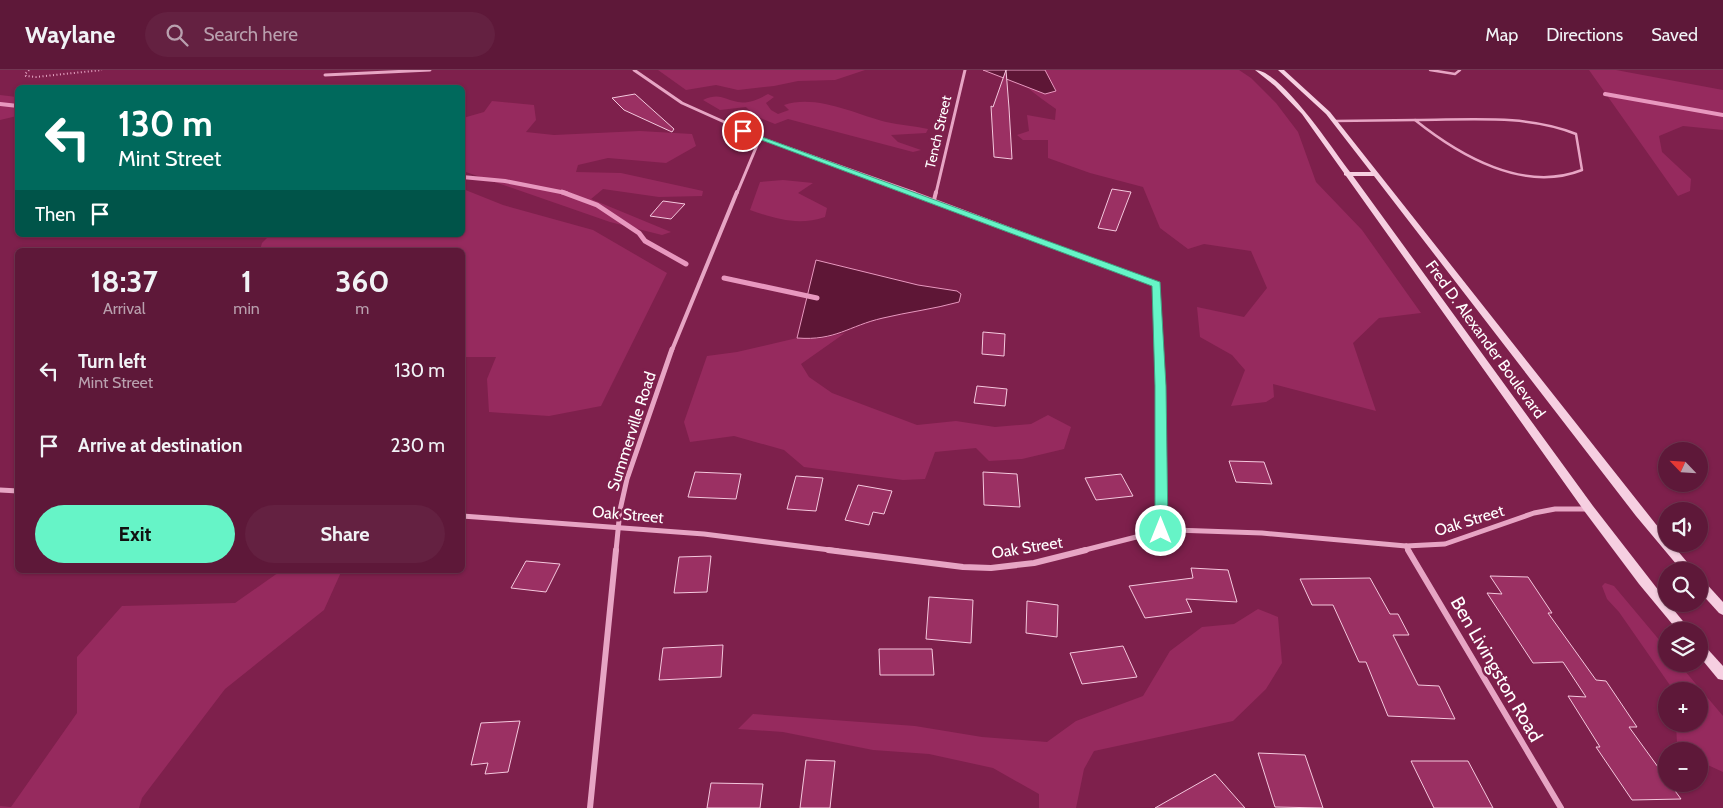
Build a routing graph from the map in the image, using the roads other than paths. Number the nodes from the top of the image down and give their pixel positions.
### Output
1 (430, 70) edge
2 (634, 70) edge
3 (965, 70) edge
4 (1258, 70) edge
5 (1281, 70) edge
6 (1430, 70) edge
7 (1460, 70) edge
8 (325, 75) dead end
9 (1415, 120) junction
10 (1335, 121) junction
11 (760, 138) junction
12 (1346, 174) junction
13 (1375, 174) junction
14 (934, 200) junction
15 (0, 490) edge
16 (15, 491) edge
17 (1589, 509) junction
18 (465, 516) edge
19 (617, 526) junction
20 (1161, 531) junction
21 (1406, 546) junction
22 (1681, 562) edge
23 (1708, 593) edge
24 (1723, 610) edge
25 (1677, 622) edge
26 (1708, 658) edge
27 (1723, 676) edge
28 (590, 808) edge
29 (1561, 808) edge

1 - 8 street
2 - 11 street
3 - 14 street, Tench Street
4 - 12 main road, Fred D. Alexander Boulevard
5 - 10 main road, Fred D. Alexander Boulevard
6 - 7 lane
9 - 9 lane
9 - 10 lane
10 - 13 main road, Fred D. Alexander Boulevard
11 - 14 street
11 - 19 street, Summerville Road
12 - 13 main road
12 - 17 main road, Fred D. Alexander Boulevard
13 - 22 main road, Fred D. Alexander Boulevard
14 - 20 street
15 - 16 street
17 - 21 street, Oak Street
17 - 25 main road, Fred D. Alexander Boulevard
18 - 19 street, Oak Street
19 - 20 street, Oak Street
19 - 28 street, Summerville Road
20 - 21 street, Oak Street
21 - 29 street, Ben Livingston Road
23 - 24 main road
26 - 27 main road

